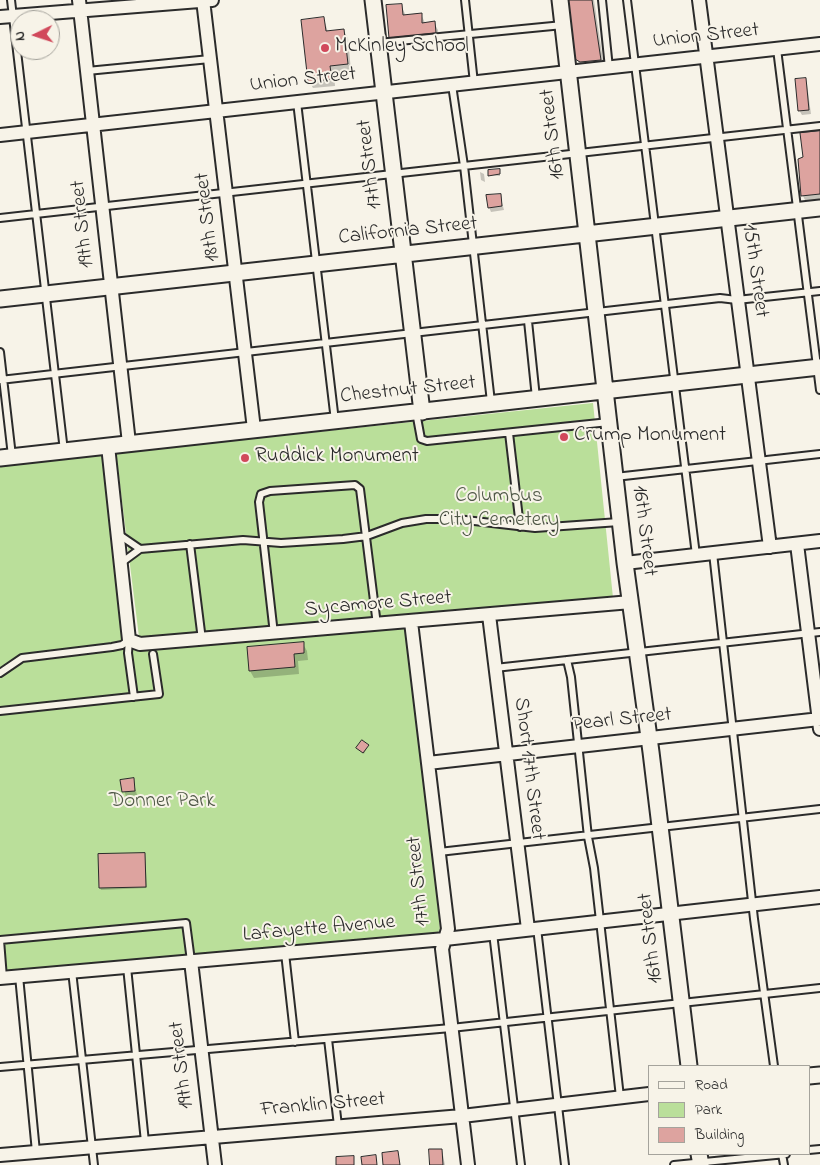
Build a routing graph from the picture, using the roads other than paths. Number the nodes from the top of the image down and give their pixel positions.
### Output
1 (12, 0) edge
2 (206, 0) edge
3 (373, 0) edge
4 (465, 0) edge
5 (560, 0) edge
6 (602, 0) edge
7 (627, 0) edge
8 (699, 0) edge
9 (140, 3) edge
10 (79, 5) edge
11 (6, 16) edge
12 (563, 25) junction
13 (468, 34) junction
14 (378, 43) junction
15 (820, 44) edge
16 (777, 49) junction
17 (705, 57) junction
18 (210, 60) junction
19 (634, 65) junction
20 (610, 68) junction
21 (87, 72) junction
22 (568, 72) junction
23 (474, 83) junction
24 (452, 85) junction
25 (384, 92) junction
26 (298, 102) junction
27 (216, 110) junction
28 (93, 125) junction
29 (820, 126) edge
30 (788, 130) junction
31 (25, 132) junction
32 (0, 135) edge
33 (716, 138) junction
34 (645, 147) junction
35 (578, 153) junction
36 (464, 166) junction
37 (393, 173) junction
38 (307, 182) junction
39 (226, 194) junction
40 (102, 206) junction
41 (820, 208) edge
42 (798, 210) junction
43 (36, 214) junction
44 (0, 218) edge
45 (726, 218) junction
46 (654, 226) junction
47 (588, 233) junction
48 (472, 246) junction
49 (403, 254) junction
50 (317, 263) junction
51 (235, 273) junction
52 (111, 287) junction
53 (820, 291) edge
54 (808, 292) junction
55 (46, 294) junction
56 (0, 299) edge
57 (737, 300) junction
58 (665, 306) junction
59 (597, 313) junction
60 (528, 320) junction
61 (481, 325) junction
62 (412, 333) junction
63 (326, 344) junction
64 (244, 351) junction
65 (0, 352) edge
66 (120, 366) junction
67 (818, 367) edge
68 (55, 373) junction
69 (747, 375) junction
70 (2, 379) edge
71 (675, 382) junction
72 (606, 390) junction
73 (820, 390) edge
74 (536, 398) junction
75 (491, 404) junction
76 (419, 412) junction
77 (334, 421) junction
78 (609, 422) junction
79 (254, 429) junction
80 (509, 433) junction
81 (129, 443) junction
82 (108, 446) junction
83 (64, 451) junction
84 (820, 454) edge
85 (6, 457) edge
86 (758, 460) junction
87 (685, 469) junction
88 (615, 477) junction
89 (620, 522) junction
90 (520, 526) junction
91 (118, 534) junction
92 (367, 536) junction
93 (262, 540) junction
94 (820, 541) edge
95 (190, 544) junction
96 (797, 544) junction
97 (770, 547) junction
98 (140, 548) junction
99 (713, 553) junction
100 (696, 555) junction
101 (625, 563) junction
102 (121, 564) junction
103 (631, 602) junction
104 (488, 615) junction
105 (411, 622) junction
106 (377, 625) junction
107 (814, 632) edge
108 (274, 634) junction
109 (129, 640) junction
110 (202, 640) junction
111 (722, 643) junction
112 (637, 651) junction
113 (153, 654) dead end
114 (567, 660) junction
115 (495, 668) junction
116 (0, 673) edge
117 (134, 697) junction
118 (1, 709) edge
119 (820, 722) edge
120 (733, 729) junction
121 (649, 738) junction
122 (578, 746) junction
123 (506, 754) junction
124 (428, 763) junction
125 (820, 810) edge
126 (743, 818) junction
127 (660, 828) junction
128 (588, 837) junction
129 (517, 844) junction
130 (439, 852) junction
131 (820, 897) edge
132 (752, 904) junction
133 (670, 913) junction
134 (599, 921) junction
135 (533, 928) junction
136 (492, 933) junction
137 (445, 939) junction
138 (0, 940) edge
139 (285, 953) junction
140 (191, 961) junction
141 (127, 967) junction
142 (72, 972) junction
143 (19, 976) junction
144 (1, 978) edge
145 (820, 988) edge
146 (764, 994) junction
147 (681, 1003) junction
148 (609, 1011) junction
149 (548, 1018) junction
150 (504, 1023) junction
151 (451, 1028) junction
152 (328, 1039) junction
153 (296, 1042) junction
154 (201, 1050) junction
155 (135, 1055) junction
156 (82, 1060) junction
157 (28, 1064) junction
158 (688, 1065) edge
159 (774, 1065) edge
160 (0, 1067) edge
161 (648, 1094) edge
162 (620, 1097) junction
163 (557, 1105) junction
164 (514, 1110) junction
165 (462, 1116) junction
166 (338, 1126) junction
167 (212, 1136) junction
168 (145, 1142) junction
169 (92, 1147) junction
170 (36, 1152) junction
171 (0, 1155) edge
172 (771, 1155) edge
173 (700, 1161) edge
174 (94, 1165) edge
175 (215, 1165) edge
176 (468, 1165) edge
177 (520, 1165) edge
178 (565, 1165) edge
179 (674, 1165) edge

1 - 11 lane
2 - 9 street
2 - 18 street, 18th Street
3 - 14 street, 17th Street
4 - 13 lane
5 - 12 street, 16th Street
6 - 20 lane
7 - 19 lane
8 - 17 street, 15th Street
9 - 10 street
10 - 11 street
10 - 21 street, 19th Street
11 - 31 lane
12 - 13 lane
12 - 22 street, 16th Street
13 - 14 lane
13 - 23 lane
14 - 25 street, 17th Street
15 - 16 street, Union Street
16 - 17 street, Union Street
16 - 30 lane
17 - 19 street, Union Street
17 - 33 street, 15th Street
18 - 21 lane
18 - 27 street, 18th Street
19 - 20 street, Union Street
19 - 34 lane
20 - 22 street, Union Street
21 - 28 street, 19th Street
22 - 23 street, Union Street
22 - 35 street, 16th Street
23 - 24 street, Union Street
24 - 25 street, Union Street
24 - 36 lane
25 - 26 street, Union Street
25 - 37 street, 17th Street
26 - 27 street, Union Street
26 - 38 lane
27 - 28 street, Union Street
27 - 39 street, 18th Street
28 - 31 street, Union Street
28 - 40 street, 19th Street
29 - 30 lane
30 - 33 lane
30 - 42 lane
31 - 32 street, Union Street
31 - 43 lane
33 - 34 lane
33 - 45 street, 15th Street
34 - 35 lane
34 - 46 lane
35 - 36 lane
35 - 47 street, 16th Street
36 - 37 lane
36 - 48 lane
37 - 38 lane
37 - 49 street, 17th Street
38 - 39 lane
38 - 50 lane
39 - 40 lane
39 - 51 street, 18th Street
40 - 43 lane
40 - 52 street, 19th Street
41 - 42 street, California Street
42 - 45 street, California Street
42 - 54 lane
43 - 44 lane
43 - 55 lane
45 - 46 street, California Street
45 - 57 street, 15th Street
46 - 47 street, California Street
46 - 58 lane
47 - 48 street, California Street
47 - 59 street, 16th Street
48 - 49 street, California Street
48 - 61 lane
49 - 50 street, California Street
49 - 62 street, 17th Street
50 - 51 street, California Street
50 - 63 lane
51 - 52 street, California Street
51 - 64 street, 18th Street
52 - 55 street, California Street
52 - 66 street, 19th Street
53 - 54 lane
54 - 57 lane
54 - 67 lane
55 - 56 street, California Street
55 - 68 lane
57 - 58 lane
57 - 69 street, 15th Street
58 - 59 lane
58 - 71 lane
59 - 60 lane
59 - 72 street, 16th Street
60 - 61 lane
60 - 74 lane
61 - 62 lane
61 - 75 lane
62 - 63 lane
62 - 76 street, 17th Street
63 - 64 lane
63 - 77 lane
64 - 66 lane
64 - 79 street, 18th Street
65 - 70 lane
66 - 68 lane
66 - 81 street, 19th Street
67 - 69 street, Chestnut Street
67 - 73 lane
68 - 70 lane
68 - 83 lane
69 - 71 street, Chestnut Street
69 - 86 street, 15th Street
70 - 85 lane
71 - 72 street, Chestnut Street
71 - 87 lane
72 - 74 street, Chestnut Street
72 - 78 street, 16th Street
74 - 75 street, Chestnut Street
75 - 76 street, Chestnut Street
76 - 77 street, Chestnut Street
76 - 80 lane
77 - 79 street, Chestnut Street
78 - 80 lane
78 - 88 street, 16th Street
79 - 81 street, Chestnut Street
80 - 90 lane
81 - 82 street, Chestnut Street
82 - 83 street, Chestnut Street
82 - 91 street
83 - 85 street, Chestnut Street
84 - 86 lane
86 - 87 lane
86 - 97 street, 15th Street
87 - 88 lane
87 - 100 lane
88 - 89 street, 16th Street
89 - 90 lane
89 - 101 street, 16th Street
90 - 92 lane
91 - 98 lane
91 - 102 street
92 - 93 lane
92 - 93 lane
92 - 106 lane
93 - 95 lane
93 - 108 lane
94 - 96 street
95 - 98 lane
95 - 110 lane
96 - 97 street
96 - 107 street
97 - 99 street
98 - 102 lane
99 - 100 street
99 - 111 lane
100 - 101 street
101 - 103 street, 16th Street
102 - 109 street
103 - 104 street, Sycamore Street
103 - 112 street, 16th Street
104 - 105 street, Sycamore Street
104 - 115 street, Short 17th Street
105 - 106 street, Sycamore Street
105 - 124 street, 17th Street
106 - 108 street, Sycamore Street
107 - 111 lane
107 - 119 street
108 - 110 street, Sycamore Street
109 - 110 street, Sycamore Street
109 - 116 lane
109 - 117 lane
111 - 112 lane
111 - 120 lane
112 - 114 lane
112 - 121 street, 16th Street
113 - 117 lane
114 - 115 lane
114 - 122 lane
115 - 123 street, Short 17th Street
117 - 118 lane
119 - 120 street, Pearl Street
120 - 121 street, Pearl Street
120 - 126 lane
121 - 122 street, Pearl Street
121 - 127 street, 16th Street
122 - 123 street, Pearl Street
122 - 128 lane
123 - 124 street, Pearl Street
123 - 129 street, Short 17th Street
124 - 130 street, 17th Street
125 - 126 lane
126 - 127 lane
126 - 132 lane
127 - 128 lane
127 - 133 street, 16th Street
128 - 129 lane
128 - 134 lane
129 - 130 lane
129 - 135 street, Short 17th Street
130 - 137 street, 17th Street
131 - 132 street, Lafayette Avenue
132 - 133 street, Lafayette Avenue
132 - 146 lane
133 - 134 street, Lafayette Avenue
133 - 147 street, 16th Street
134 - 135 street, Lafayette Avenue
134 - 148 lane
135 - 136 street, Lafayette Avenue
135 - 149 lane
136 - 137 street, Lafayette Avenue
136 - 150 lane
137 - 139 street, Lafayette Avenue
137 - 151 street, 17th Street
138 - 140 lane
138 - 144 lane
139 - 140 street, Lafayette Avenue
139 - 153 lane
140 - 141 street, Lafayette Avenue
140 - 154 street, 19th Street
141 - 142 street, Lafayette Avenue
141 - 155 lane
142 - 143 street, Lafayette Avenue
142 - 156 lane
143 - 144 street, Lafayette Avenue
143 - 157 lane
145 - 146 lane
146 - 147 lane
146 - 159 lane
147 - 148 lane
147 - 158 street, 16th Street
148 - 149 lane
148 - 162 lane
149 - 150 lane
149 - 163 lane
150 - 151 lane
150 - 164 lane
151 - 152 lane
151 - 165 street, 17th Street
152 - 153 lane
152 - 166 lane
153 - 154 lane
154 - 155 lane
154 - 167 street, 19th Street
155 - 156 lane
155 - 168 lane
156 - 157 lane
156 - 169 lane
157 - 160 lane
157 - 170 lane
161 - 162 street, Franklin Street
162 - 163 street, Franklin Street
163 - 164 street, Franklin Street
163 - 178 lane
164 - 165 street, Franklin Street
164 - 177 lane
165 - 166 street, Franklin Street
165 - 176 street, 17th Street
166 - 167 street, Franklin Street
167 - 168 street, Franklin Street
167 - 175 street, 19th Street
168 - 169 street, Franklin Street
169 - 170 street, Franklin Street
169 - 174 lane
170 - 171 street, Franklin Street
172 - 173 lane
173 - 179 lane

